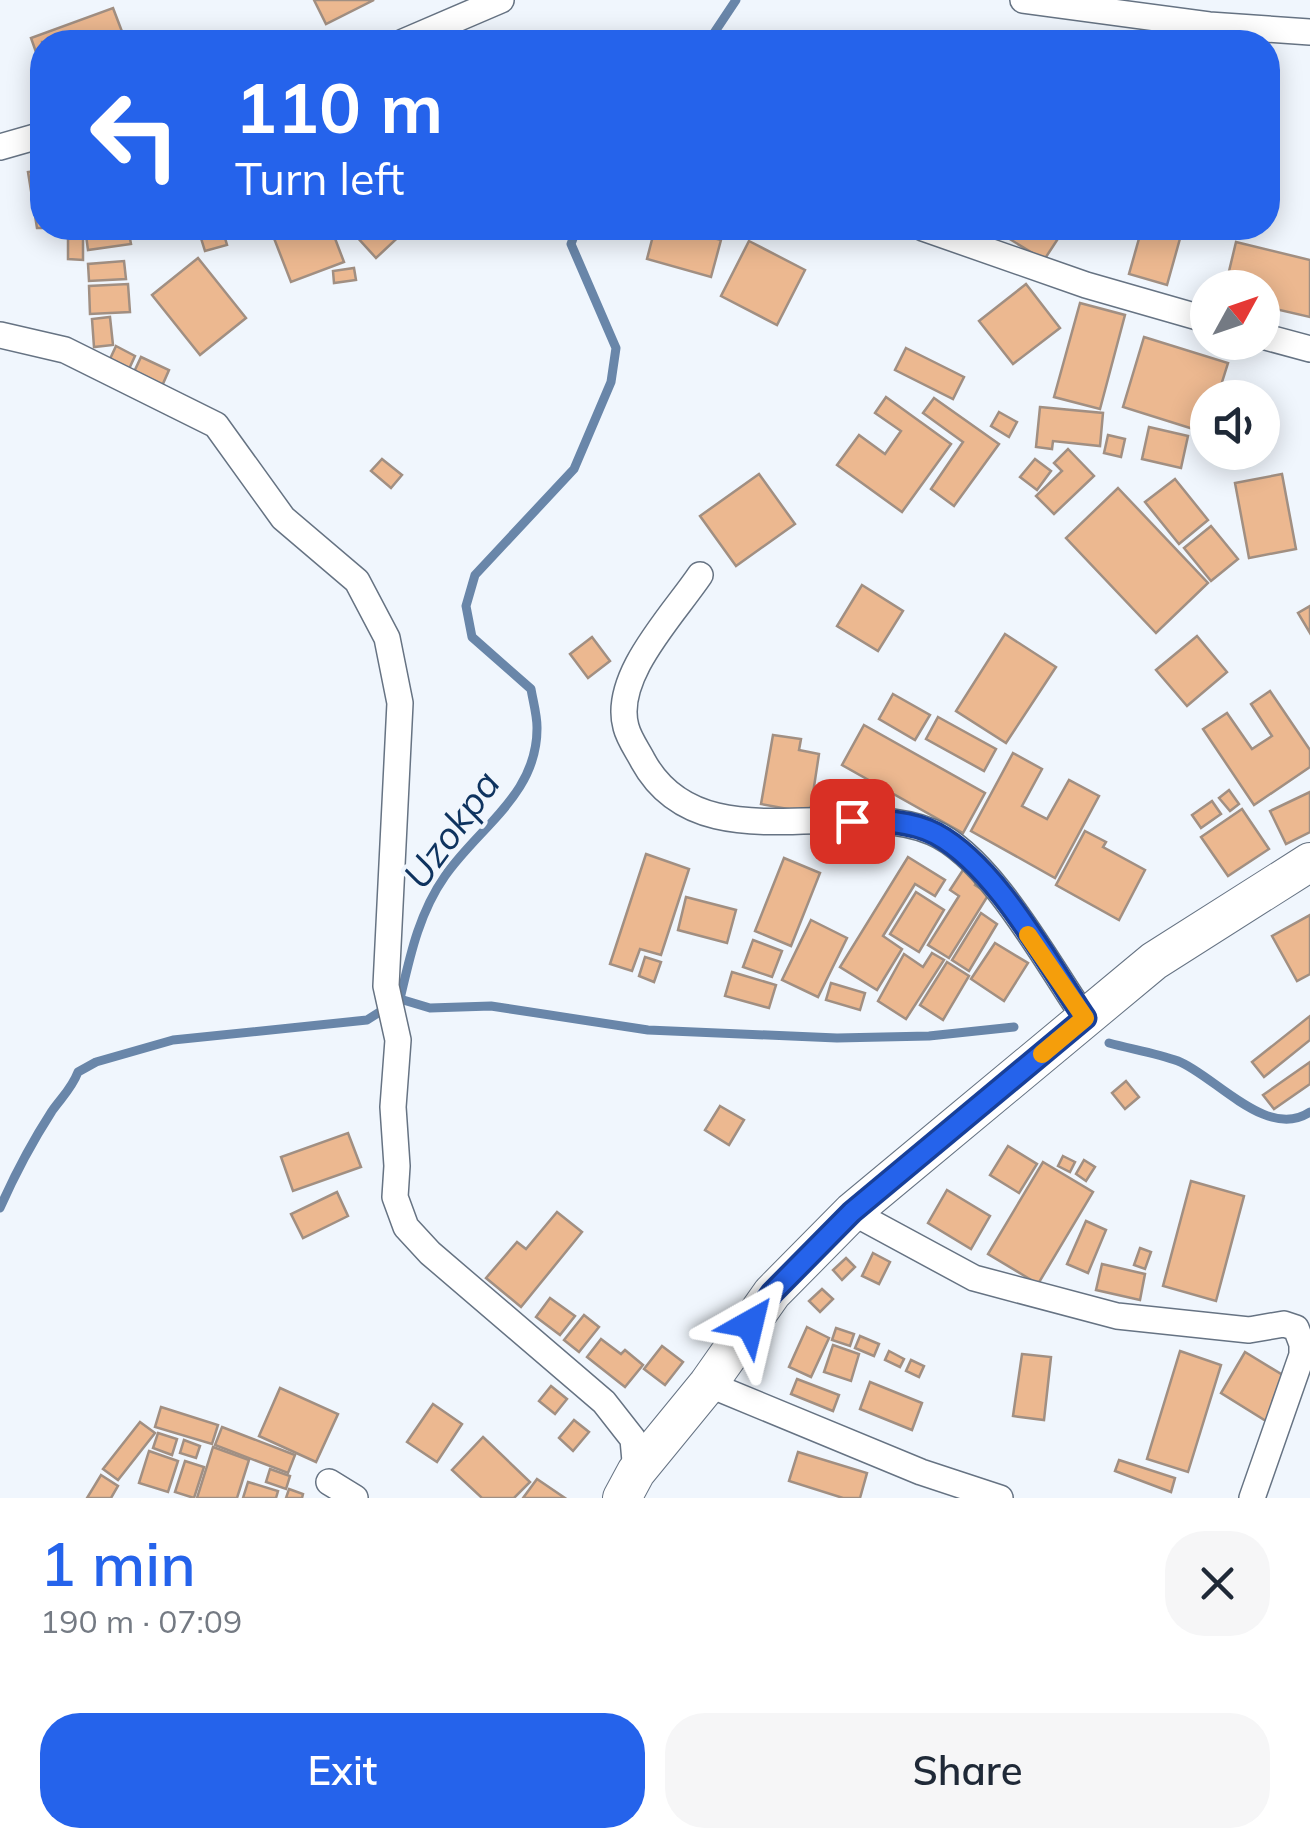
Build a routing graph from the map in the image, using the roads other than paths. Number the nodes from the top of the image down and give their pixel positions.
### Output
1 (1023, 0) edge
2 (486, 3) edge
3 (429, 30) edge
4 (1310, 32) edge
5 (30, 138) edge
6 (0, 147) edge
7 (957, 240) edge
8 (1190, 315) edge
9 (0, 335) edge
10 (1280, 341) edge
11 (1310, 349) edge
12 (700, 575) dead end
13 (1310, 862) edge
14 (1085, 1018) junction
15 (852, 1212) junction
16 (708, 1384) junction
17 (329, 1482) dead end
18 (629, 1485) edge
19 (356, 1498) edge
20 (1000, 1498) edge
21 (1252, 1498) edge

1 - 4 street
2 - 3 street
5 - 6 street
7 - 8 street
9 - 18 street
10 - 11 street
12 - 14 street
13 - 14 street
14 - 15 street
15 - 16 street
15 - 21 street
16 - 18 street
16 - 20 street
17 - 19 street

